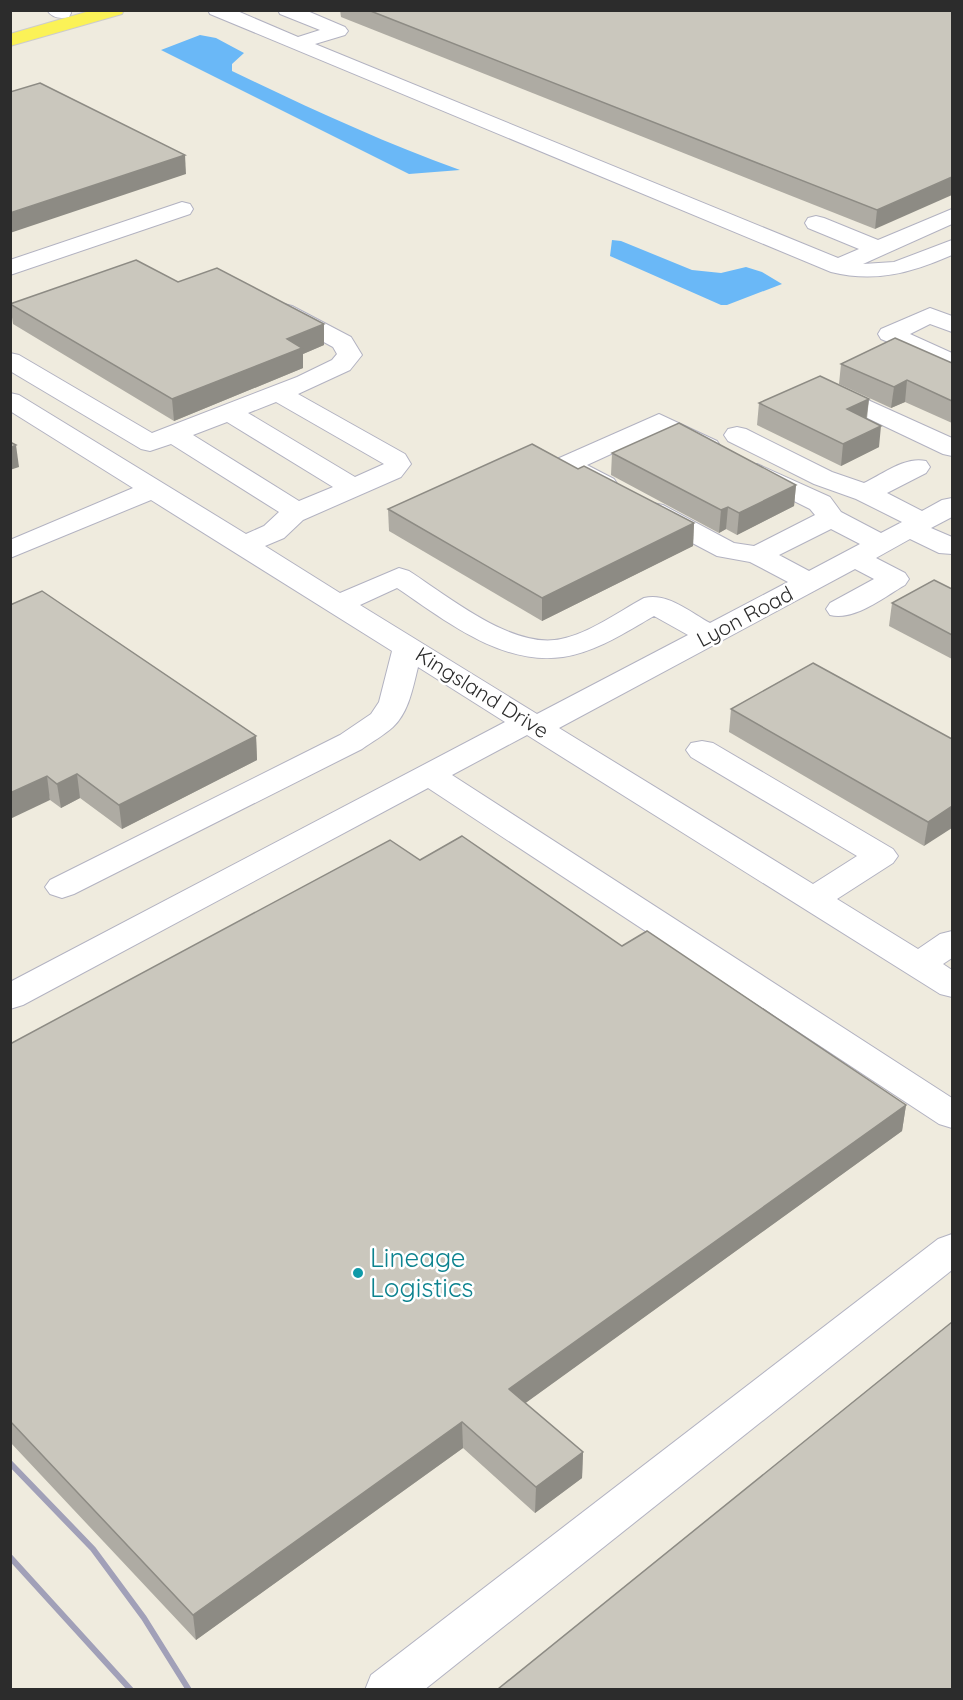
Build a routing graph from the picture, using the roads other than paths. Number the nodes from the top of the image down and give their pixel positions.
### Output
1 (217, 10) edge
2 (63, 11) edge
3 (116, 11) edge
4 (302, 12) edge
5 (10, 28) edge
6 (10, 40) edge
7 (297, 43) junction
8 (182, 209) dead end
9 (952, 216) edge
10 (816, 223) dead end
11 (952, 247) edge
12 (879, 249) junction
13 (839, 267) junction
14 (10, 268) edge
15 (261, 299) edge
16 (950, 321) edge
17 (10, 360) edge
18 (952, 362) edge
19 (828, 390) edge
20 (278, 393) junction
21 (10, 400) edge
22 (228, 412) junction
23 (737, 435) dead end
24 (161, 439) junction
25 (952, 448) edge
26 (108, 461) junction
27 (917, 467) dead end
28 (354, 488) junction
29 (153, 489) junction
30 (866, 493) junction
31 (952, 506) edge
32 (297, 512) junction
33 (831, 518) junction
34 (917, 525) junction
35 (882, 544) junction
36 (245, 546) junction
37 (951, 548) edge
38 (10, 550) edge
39 (758, 555) junction
40 (855, 558) junction
41 (809, 582) junction
42 (339, 604) junction
43 (840, 609) dead end
44 (710, 635) junction
45 (408, 647) junction
46 (533, 724) junction
47 (702, 750) dead end
48 (429, 774) junction
49 (62, 887) dead end
50 (813, 899) junction
51 (952, 942) edge
52 (918, 965) junction
53 (952, 986) edge
54 (10, 997) edge
55 (952, 1115) edge
56 (952, 1249) edge
57 (388, 1689) edge

1 - 7 street
2 - 5 main road
3 - 6 main road
4 - 7 street
7 - 13 street
8 - 14 street
9 - 12 street
10 - 12 street
11 - 13 street
12 - 13 street
15 - 20 street
16 - 18 street
17 - 24 street
19 - 25 street
20 - 22 street
20 - 28 street
21 - 26 street, Kingsland Drive
22 - 24 street
22 - 28 street
23 - 30 street
24 - 26 street
24 - 32 street
26 - 29 street, Kingsland Drive
27 - 30 street
28 - 32 street
29 - 36 street, Kingsland Drive
29 - 38 street
30 - 34 street
31 - 34 street, Lyon Road
32 - 36 street
33 - 35 street
33 - 39 street
33 - 39 street
34 - 35 street, Lyon Road
34 - 37 street
35 - 40 street, Lyon Road
36 - 42 street, Kingsland Drive
39 - 41 street
40 - 41 street, Lyon Road
40 - 43 street
41 - 44 street, Lyon Road
42 - 44 street
42 - 45 street, Kingsland Drive
44 - 46 street, Lyon Road
45 - 46 street, Kingsland Drive
45 - 49 street
46 - 48 street, Lyon Road
46 - 50 street, Kingsland Drive
47 - 50 street
48 - 54 street, Lyon Road
48 - 55 street
50 - 52 street, Kingsland Drive
51 - 52 street
52 - 53 street, Kingsland Drive
56 - 57 street

